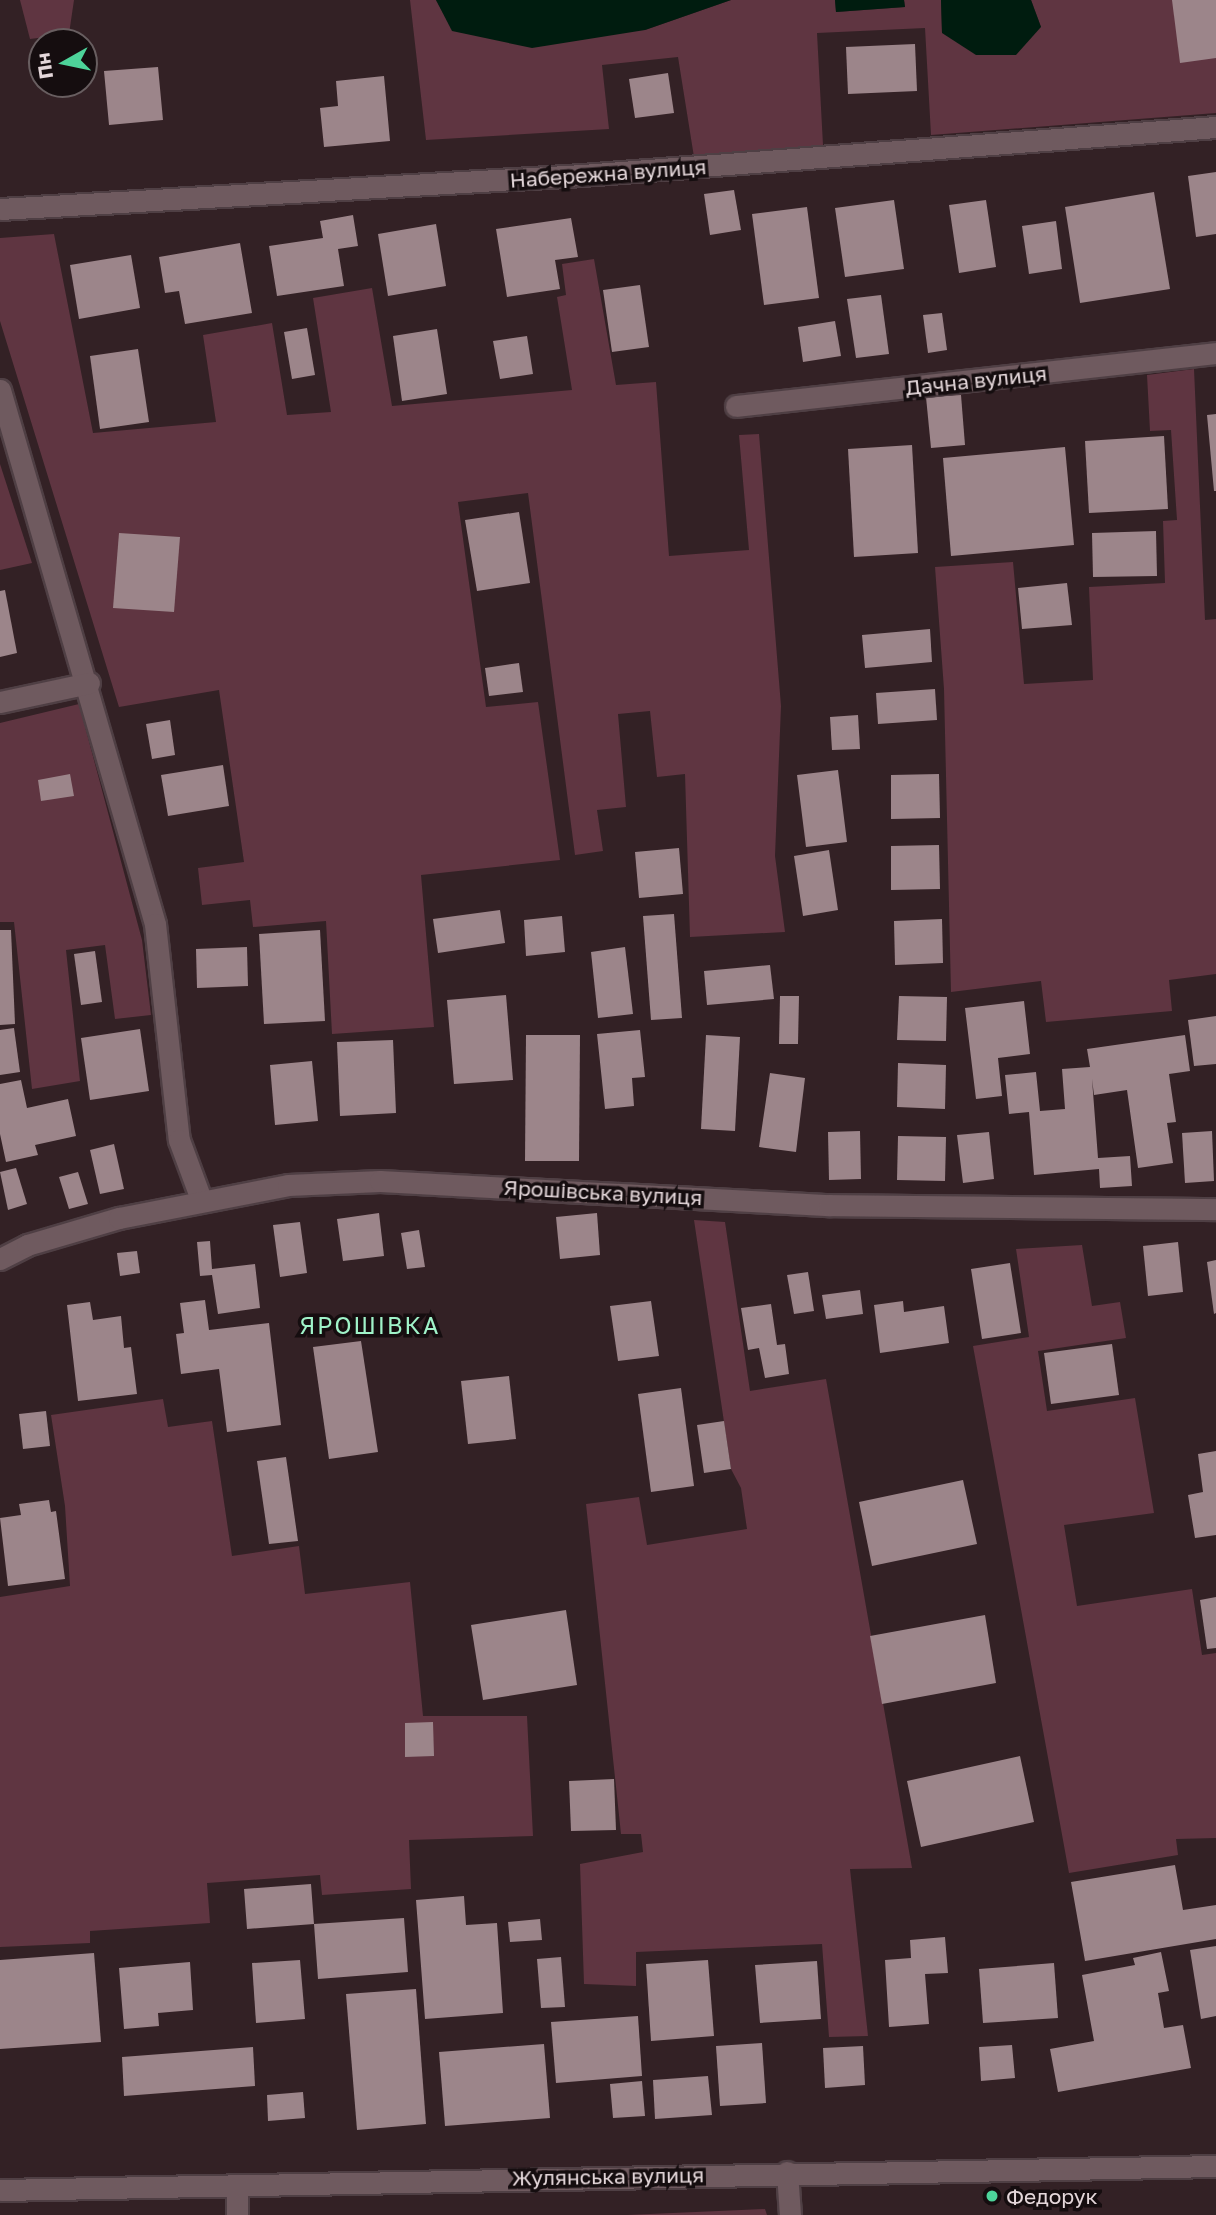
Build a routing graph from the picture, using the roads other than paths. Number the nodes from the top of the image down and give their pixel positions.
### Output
1 (1216, 127) edge
2 (0, 209) edge
3 (1216, 353) edge
4 (0, 390) edge
5 (736, 406) dead end
6 (89, 683) junction
7 (0, 702) edge
8 (201, 1199) junction
9 (1216, 1209) edge
10 (0, 1259) edge
11 (1216, 2166) edge
12 (788, 2172) junction
13 (237, 2186) junction
14 (0, 2190) edge
15 (237, 2215) edge
16 (790, 2215) edge

1 - 2 street, Набережна вулиця
3 - 5 street, Дачна вулиця
4 - 6 street
6 - 7 street
6 - 8 street
8 - 9 street, Ярошівська вулиця
8 - 10 street, Ярошівська вулиця
11 - 12 street, Жулянська вулиця
12 - 13 street, Жулянська вулиця
12 - 16 street
13 - 14 street, Жулянська вулиця
13 - 15 street

